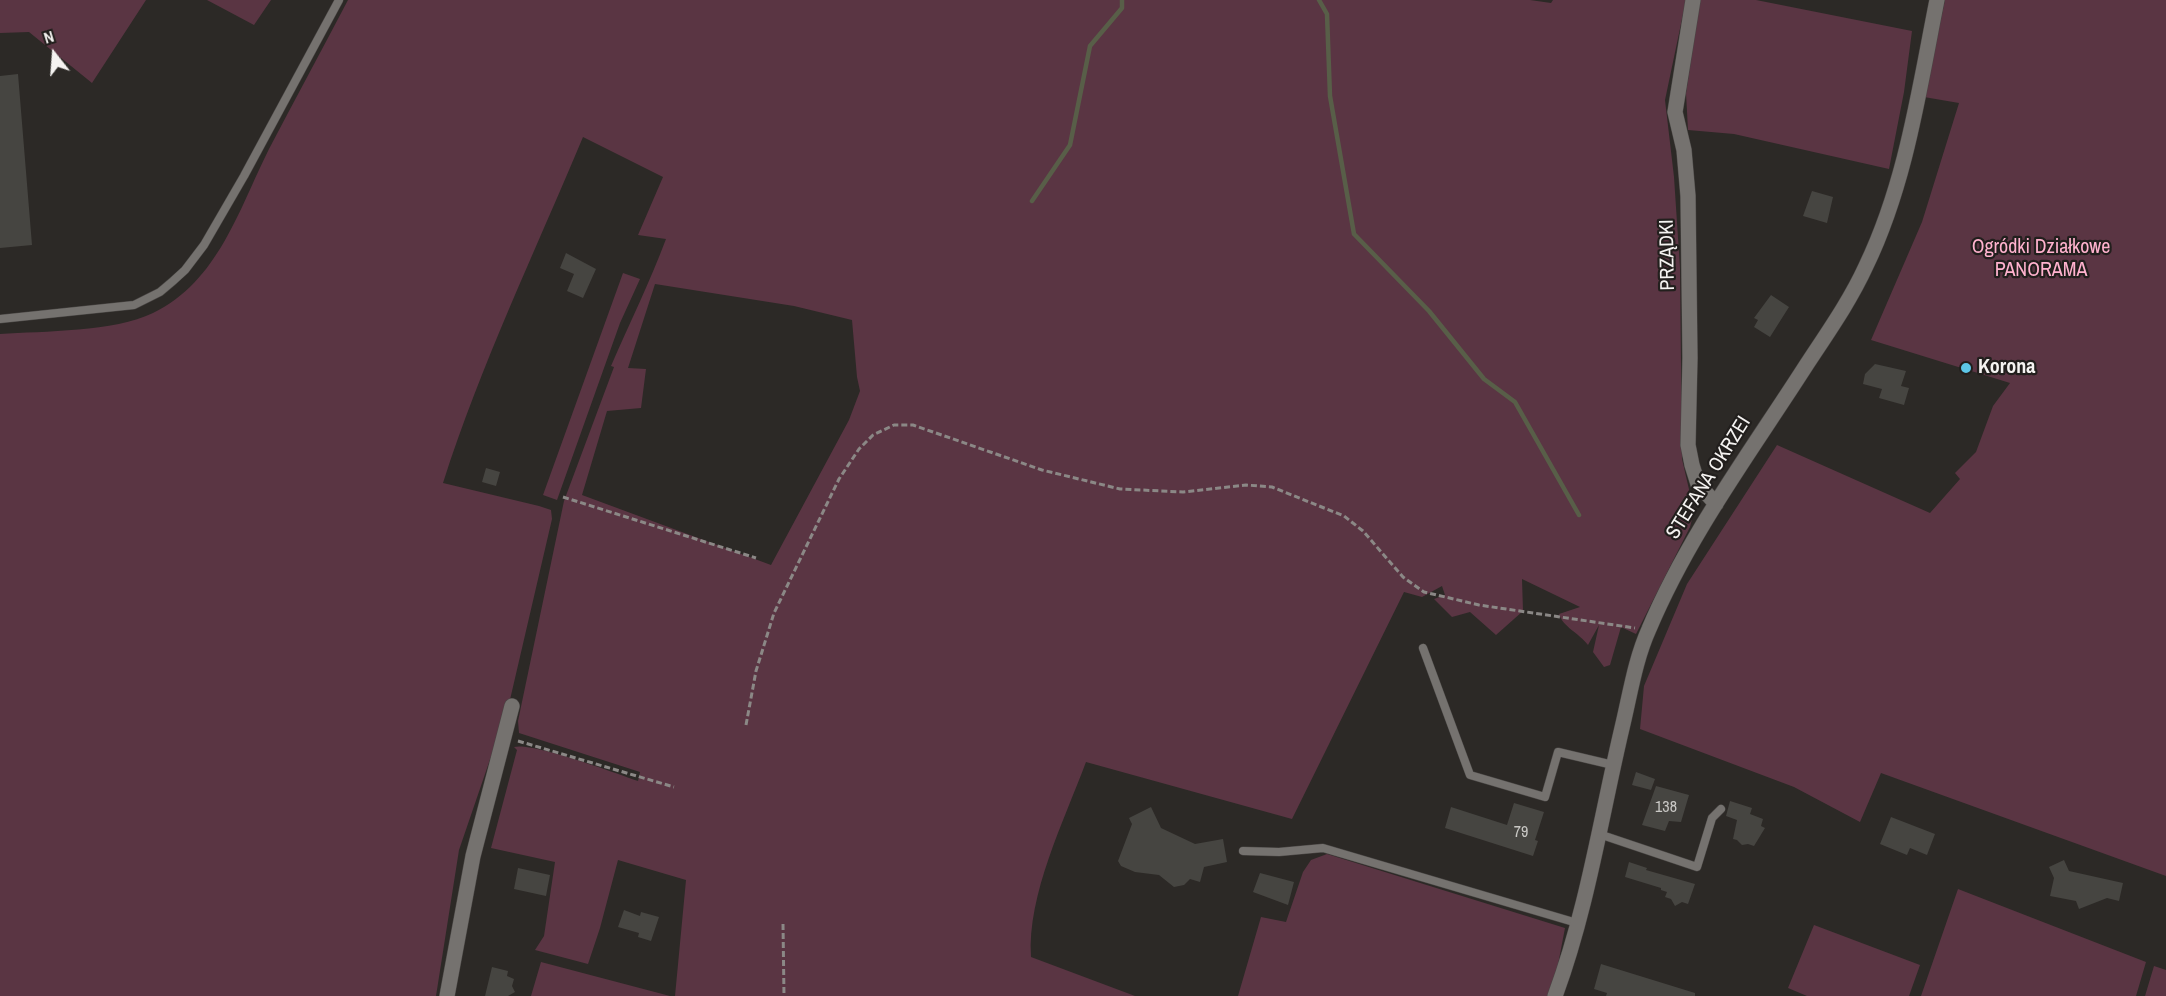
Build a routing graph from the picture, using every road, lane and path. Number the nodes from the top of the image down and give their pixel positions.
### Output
1 (339, 0) edge
2 (1693, 0) edge
3 (1937, 0) edge
4 (0, 319) edge
5 (563, 497) dead end
6 (1716, 504) junction
7 (756, 558) dead end
8 (1648, 630) junction
9 (1423, 648) dead end
10 (512, 706) dead end
11 (746, 725) dead end
12 (504, 738) junction
13 (1613, 765) junction
14 (674, 787) dead end
15 (1721, 809) dead end
16 (1599, 834) junction
17 (1243, 851) dead end
18 (1577, 922) junction
19 (783, 924) dead end
20 (447, 996) edge
21 (783, 996) edge
22 (1555, 996) edge

1 - 4 lane
2 - 6 street, PRZĄDKI
3 - 6 street, STEFANA OKRZEI
5 - 7 path
6 - 8 street, STEFANA OKRZEI
8 - 11 path
8 - 13 street, STEFANA OKRZEI
9 - 13 lane
10 - 12 street
12 - 14 path
12 - 20 street
13 - 16 street, STEFANA OKRZEI
15 - 16 lane
16 - 18 street, STEFANA OKRZEI
17 - 18 lane
18 - 22 street, STEFANA OKRZEI
19 - 21 path

